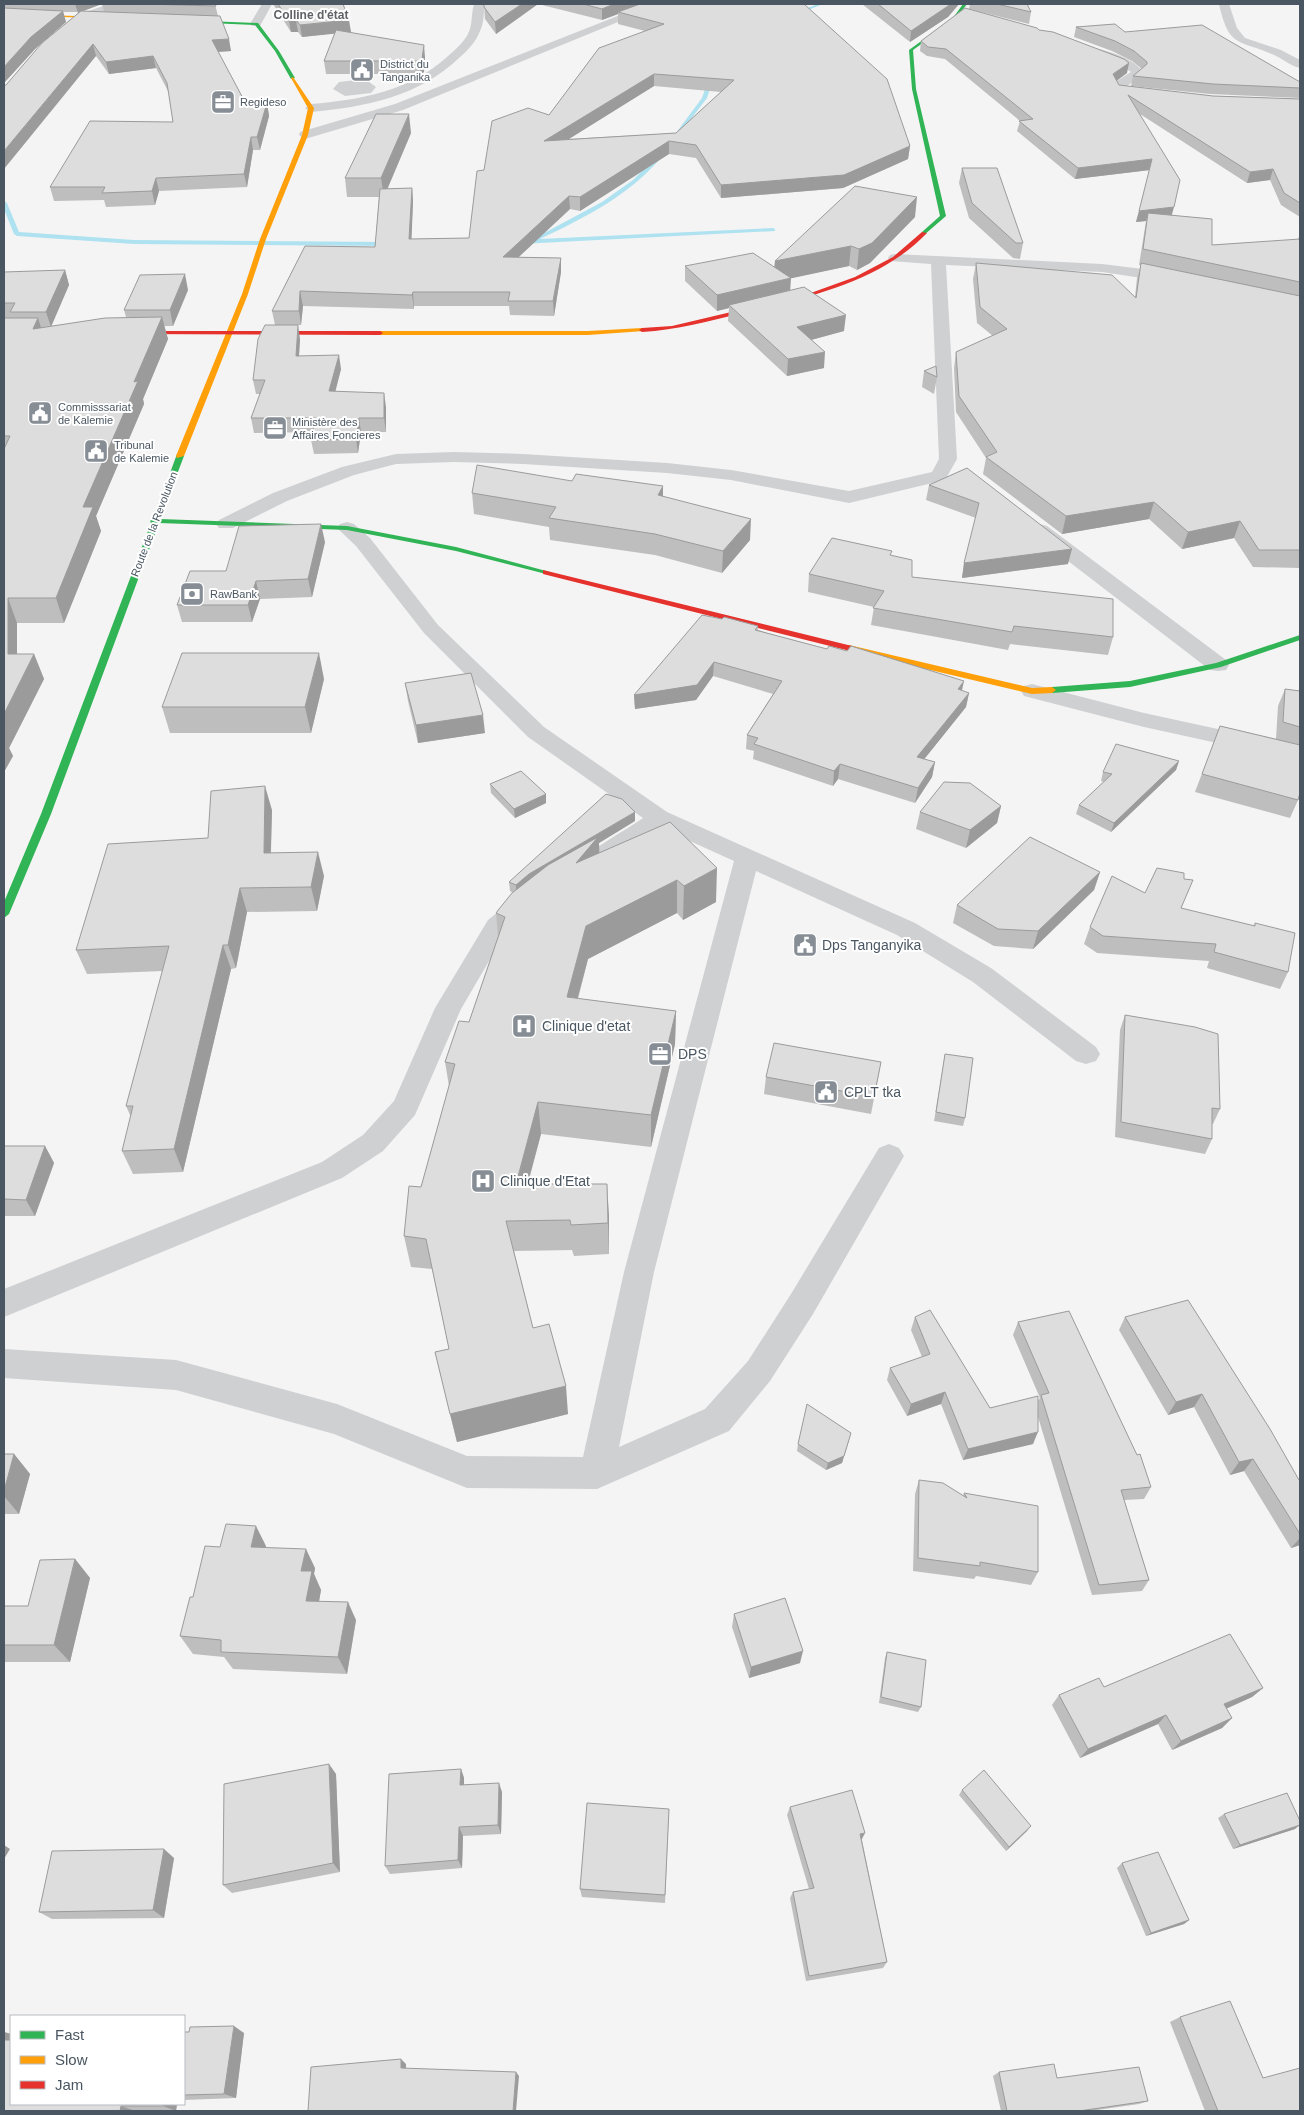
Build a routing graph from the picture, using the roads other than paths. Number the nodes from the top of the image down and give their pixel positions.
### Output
1 (119, 4) edge
2 (267, 4) edge
3 (657, 4) edge
4 (1224, 4) edge
5 (479, 5) edge
6 (966, 10) edge
7 (4, 15) edge
8 (81, 17) junction
9 (120, 18) edge
10 (169, 20) edge
11 (256, 24) junction
12 (61, 33) edge
13 (1085, 48) edge
14 (1300, 64) edge
15 (345, 92) dead end
16 (1161, 95) edge
17 (311, 108) junction
18 (305, 135) junction
19 (895, 258) junction
20 (938, 261) junction
21 (1188, 280) edge
22 (231, 332) junction
23 (113, 333) edge
24 (948, 459) junction
25 (964, 471) edge
26 (1027, 519) edge
27 (154, 521) junction
28 (226, 524) junction
29 (347, 528) junction
30 (1300, 637) edge
31 (1218, 665) junction
32 (1032, 691) junction
33 (1300, 756) edge
34 (659, 818) junction
35 (747, 858) junction
36 (574, 872) edge
37 (549, 886) edge
38 (4, 914) edge
39 (1086, 1054) dead end
40 (889, 1156) dead end
41 (4, 1303) edge
42 (4, 1364) edge
43 (597, 1473) junction

1 - 8 street
2 - 11 street
3 - 18 street
4 - 14 street
5 - 17 street
6 - 19 street
7 - 8 street
8 - 9 street
8 - 12 street
10 - 11 street
11 - 17 street
13 - 16 street
15 - 17 street
17 - 18 street, Route de la Revolution
18 - 22 street, Route de la Revolution
19 - 20 street
19 - 22 street
20 - 21 street
20 - 24 street
22 - 23 street
22 - 27 street, Route de la Revolution
24 - 25 street
24 - 28 street
26 - 31 street
27 - 28 street
27 - 38 street, Route de la Revolution
28 - 29 street
29 - 32 street
29 - 34 street
30 - 31 street
31 - 32 street
32 - 33 street
34 - 35 street
34 - 36 street
35 - 39 street
35 - 43 street
37 - 41 street
40 - 43 street
42 - 43 street

